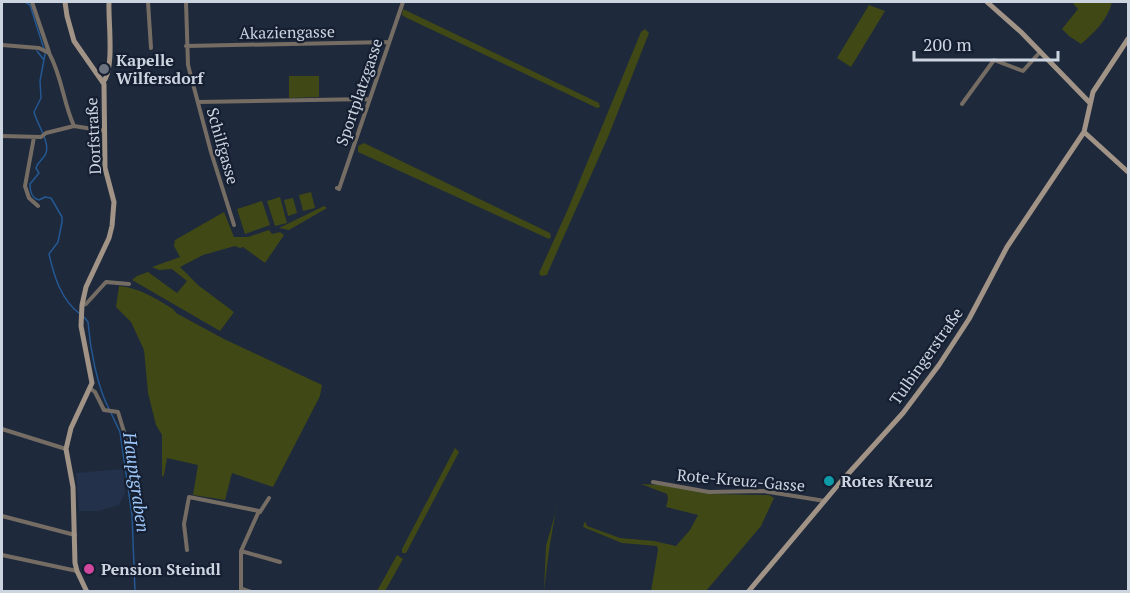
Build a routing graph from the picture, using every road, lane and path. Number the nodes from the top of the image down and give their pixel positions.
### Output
1 (32, 2) edge
2 (65, 2) edge
3 (109, 2) edge
4 (148, 2) edge
5 (186, 2) edge
6 (403, 2) edge
7 (987, 2) edge
8 (1128, 39) edge
9 (388, 42) junction
10 (2, 45) edge
11 (186, 46) junction
12 (151, 48) dead end
13 (48, 52) junction
14 (1040, 52) junction
15 (103, 82) junction
16 (369, 99) junction
17 (198, 102) junction
18 (1090, 103) junction
19 (962, 104) dead end
20 (74, 126) junction
21 (105, 131) junction
22 (1084, 132) junction
23 (2, 136) edge
24 (34, 137) junction
25 (1127, 171) edge
26 (337, 188) dead end
27 (38, 206) dead end
28 (234, 225) dead end
29 (129, 284) dead end
30 (81, 308) junction
31 (90, 389) junction
32 (2, 429) edge
33 (128, 445) dead end
34 (66, 449) junction
35 (653, 482) dead end
36 (269, 498) dead end
37 (826, 501) junction
38 (259, 511) junction
39 (2, 516) edge
40 (75, 535) junction
41 (186, 550) dead end
42 (241, 551) junction
43 (2, 555) edge
44 (280, 562) dead end
45 (77, 572) junction
46 (242, 590) edge
47 (87, 591) edge
48 (251, 591) edge
49 (748, 591) edge

1 - 13 street
2 - 15 street
3 - 15 street, Dorfstraße
4 - 12 street
5 - 11 street, Schilfgasse
6 - 9 street, Sportplatzgasse
7 - 14 street
8 - 18 street
9 - 11 street, Akaziengasse
9 - 16 street, Sportplatzgasse
10 - 13 street
11 - 17 street, Schilfgasse
13 - 20 street
14 - 18 street
14 - 19 street
15 - 21 street, Dorfstraße
16 - 17 street
16 - 26 street, Sportplatzgasse
17 - 28 street, Schilfgasse
18 - 22 street
20 - 21 street
20 - 24 street
21 - 30 street, Dorfstraße
22 - 25 street
22 - 37 street, Tulbingerstraße
23 - 24 street
24 - 27 street
29 - 30 street
30 - 31 street, Dorfstraße
31 - 33 street
31 - 34 street
32 - 34 street
34 - 40 street
35 - 37 street, Rote-Kreuz-Gasse
36 - 38 street
37 - 49 street, Tulbingerstraße
38 - 41 street
38 - 42 street
39 - 40 street
40 - 45 street
42 - 44 street
42 - 46 street
43 - 45 street
45 - 47 street
46 - 48 street

